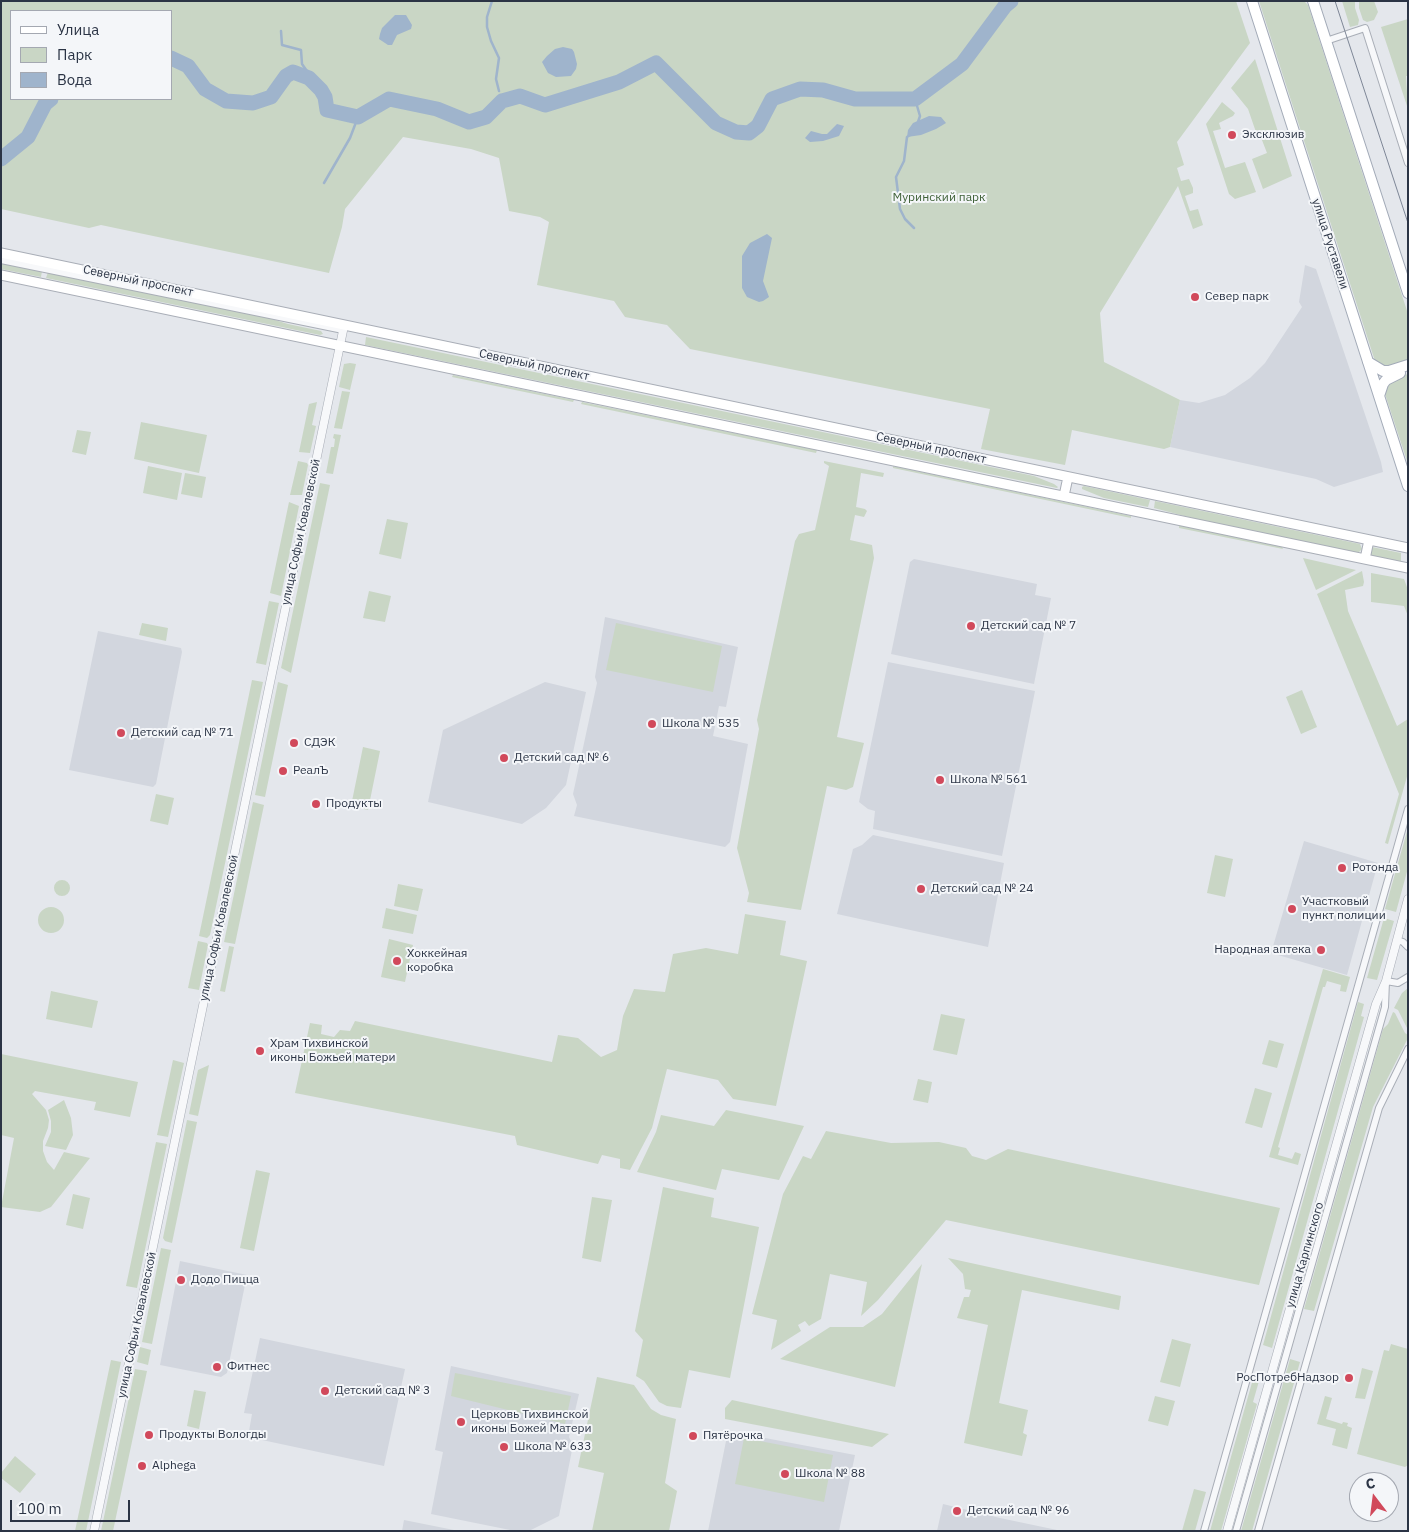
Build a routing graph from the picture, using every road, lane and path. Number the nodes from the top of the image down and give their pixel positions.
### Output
1 (1252, 1) edge
2 (1313, 1) edge
3 (1326, 41) junction
4 (1408, 163) edge
5 (1, 253) edge
6 (1, 260) edge
7 (1, 275) edge
8 (1408, 293) edge
9 (343, 328) junction
10 (340, 345) junction
11 (1368, 362) junction
12 (1408, 365) edge
13 (1408, 371) edge
14 (1379, 396) junction
15 (1068, 477) junction
16 (1408, 486) edge
17 (1064, 496) junction
18 (1369, 540) junction
19 (1408, 548) edge
20 (1365, 559) junction
21 (1408, 568) edge
22 (1408, 809) edge
23 (1408, 899) edge
24 (1397, 940) junction
25 (1408, 947) edge
26 (1408, 977) edge
27 (1386, 981) junction
28 (1408, 1049) edge
29 (94, 1531) edge
30 (1204, 1531) edge
31 (1227, 1531) edge
32 (1236, 1531) edge
33 (1258, 1531) edge

1 - 11 main road, улица Руставели
2 - 3 main road
3 - 4 street
3 - 8 main road
5 - 9 main road, Северный проспект
6 - 9 street, Северный проспект
7 - 10 main road, Северный проспект
9 - 10 street, улица Софьи Ковалевской
9 - 15 main road, Северный проспект
10 - 17 main road, Северный проспект
10 - 29 street, улица Софьи Ковалевской
11 - 12 main road
11 - 14 main road, улица Руставели
13 - 14 main road
14 - 16 main road, улица Руставели
15 - 17 main road
15 - 18 main road, Северный проспект
17 - 20 main road, Северный проспект
18 - 19 main road, Северный проспект
18 - 20 main road
20 - 21 main road, Северный проспект
22 - 30 street
23 - 24 street, улица Карпинского
24 - 25 street
24 - 27 street, улица Карпинского
26 - 27 street
27 - 31 street, улица Карпинского
27 - 32 street, улица Карпинского
28 - 33 street

